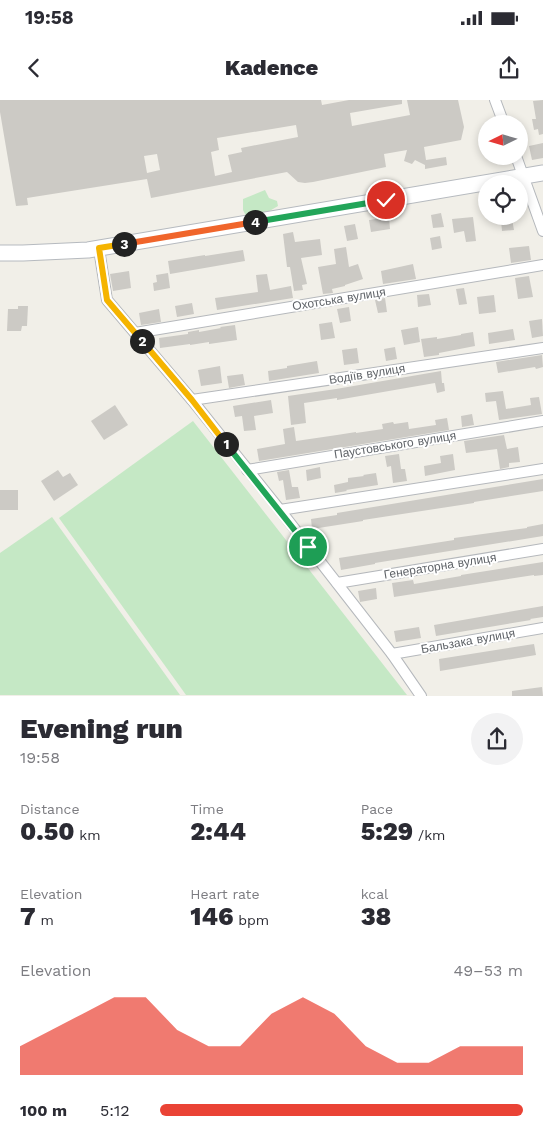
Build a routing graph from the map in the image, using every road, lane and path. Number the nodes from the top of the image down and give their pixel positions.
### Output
1 (495, 100) edge
2 (501, 115) edge
3 (543, 173) edge
4 (528, 175) edge
5 (478, 184) edge
6 (528, 188) edge
7 (543, 231) edge
8 (99, 248) junction
9 (0, 253) edge
10 (543, 265) edge
11 (134, 332) junction
12 (543, 348) edge
13 (192, 400) junction
14 (543, 421) edge
15 (543, 468) edge
16 (247, 470) junction
17 (280, 510) junction
18 (543, 549) edge
19 (337, 583) junction
20 (543, 628) edge
21 (392, 654) junction
22 (422, 696) edge

1 - 2 street
3 - 4 main road
5 - 8 main road
6 - 7 street
8 - 9 main road
8 - 11 street
10 - 11 street, Охотська вулиця
11 - 13 street
12 - 13 street, Водіїв вулиця
13 - 16 street
14 - 16 street, Паустовського вулиця
15 - 17 street
16 - 17 street
17 - 19 street
18 - 19 street, Генераторна вулиця
19 - 21 street
20 - 21 street, Бальзака вулиця
21 - 22 street

